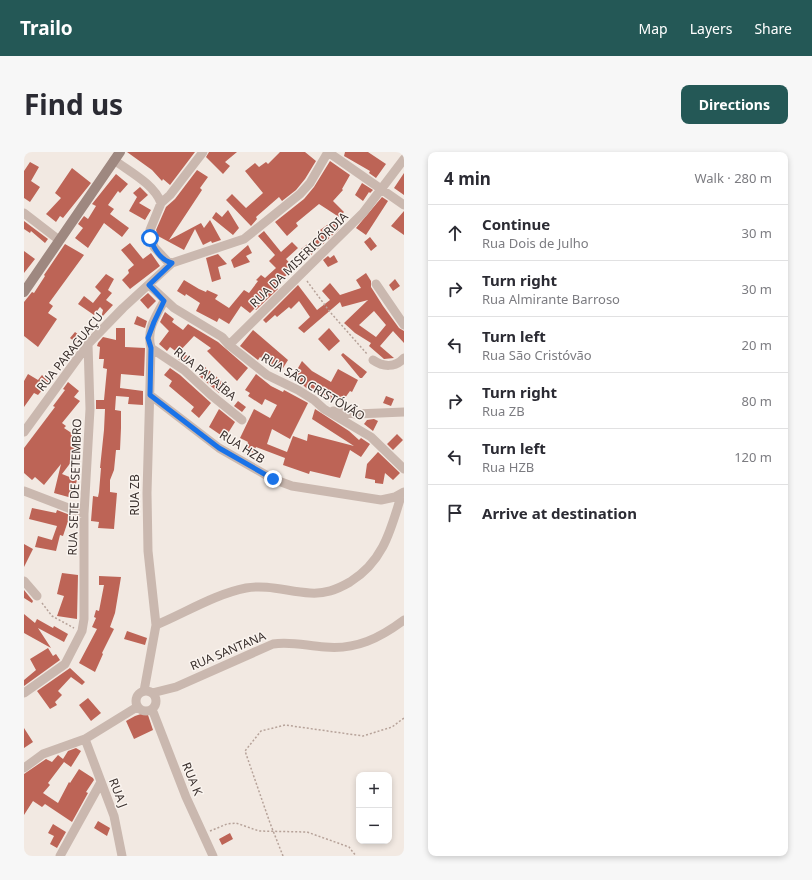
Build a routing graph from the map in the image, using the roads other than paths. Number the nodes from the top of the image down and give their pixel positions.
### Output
1 (203, 152) edge
2 (328, 152) edge
3 (117, 156) edge
4 (404, 159) edge
5 (383, 189) junction
6 (161, 203) junction
7 (404, 205) edge
8 (24, 213) edge
9 (59, 240) junction
10 (172, 263) junction
11 (376, 284) dead end
12 (149, 285) junction
13 (24, 292) edge
14 (164, 301) junction
15 (404, 325) edge
16 (88, 344) junction
17 (229, 345) junction
18 (151, 348) junction
19 (404, 358) edge
20 (373, 360) road end
21 (150, 395) junction
22 (324, 409) junction
23 (404, 412) edge
24 (242, 420) dead end
25 (24, 432) edge
26 (404, 469) edge
27 (24, 491) edge
28 (403, 493) edge
29 (84, 514) junction
30 (24, 582) edge
31 (37, 596) road end
32 (404, 620) edge
33 (156, 624) junction
34 (148, 692) junction
35 (24, 693) edge
36 (137, 707) junction
37 (152, 709) junction
38 (85, 739) junction
39 (24, 768) edge
40 (101, 782) junction
41 (60, 856) edge
42 (122, 856) edge
43 (213, 856) edge

1 - 6 street
2 - 5 street
2 - 10 street
3 - 6 street
3 - 9 main road
4 - 5 street, RUA DA MISERICÓRDIA
5 - 7 street
5 - 17 street, RUA DA MISERICÓRDIA
6 - 10 street
8 - 9 street
9 - 13 main road
10 - 12 street, RUA PARAGUAÇU
11 - 15 street
12 - 14 street, RUA SÃO CRISTÓVÃO
12 - 16 street, RUA PARAGUAÇU
14 - 17 street, RUA SÃO CRISTÓVÃO
14 - 18 street, RUA ZB
16 - 25 street, RUA PARAGUAÇU
16 - 29 street, RUA SETE DE SETEMBRO
17 - 22 street, RUA SÃO CRISTÓVÃO
18 - 21 street, RUA ZB
18 - 24 street, RUA PARAÍBA
19 - 20 street
21 - 28 street, RUA HZB
21 - 33 street, RUA ZB
22 - 23 street
22 - 26 street, RUA SÃO CRISTÓVÃO
27 - 29 street
28 - 33 street
29 - 35 street, RUA SETE DE SETEMBRO
30 - 31 street
32 - 34 street, RUA SANTANA
33 - 34 street, RUA ZB
34 - 36 street
34 - 37 street
36 - 37 street
36 - 38 street
37 - 43 street, RUA K
38 - 39 street
38 - 40 street, RUA J
40 - 41 street
40 - 42 street, RUA J

